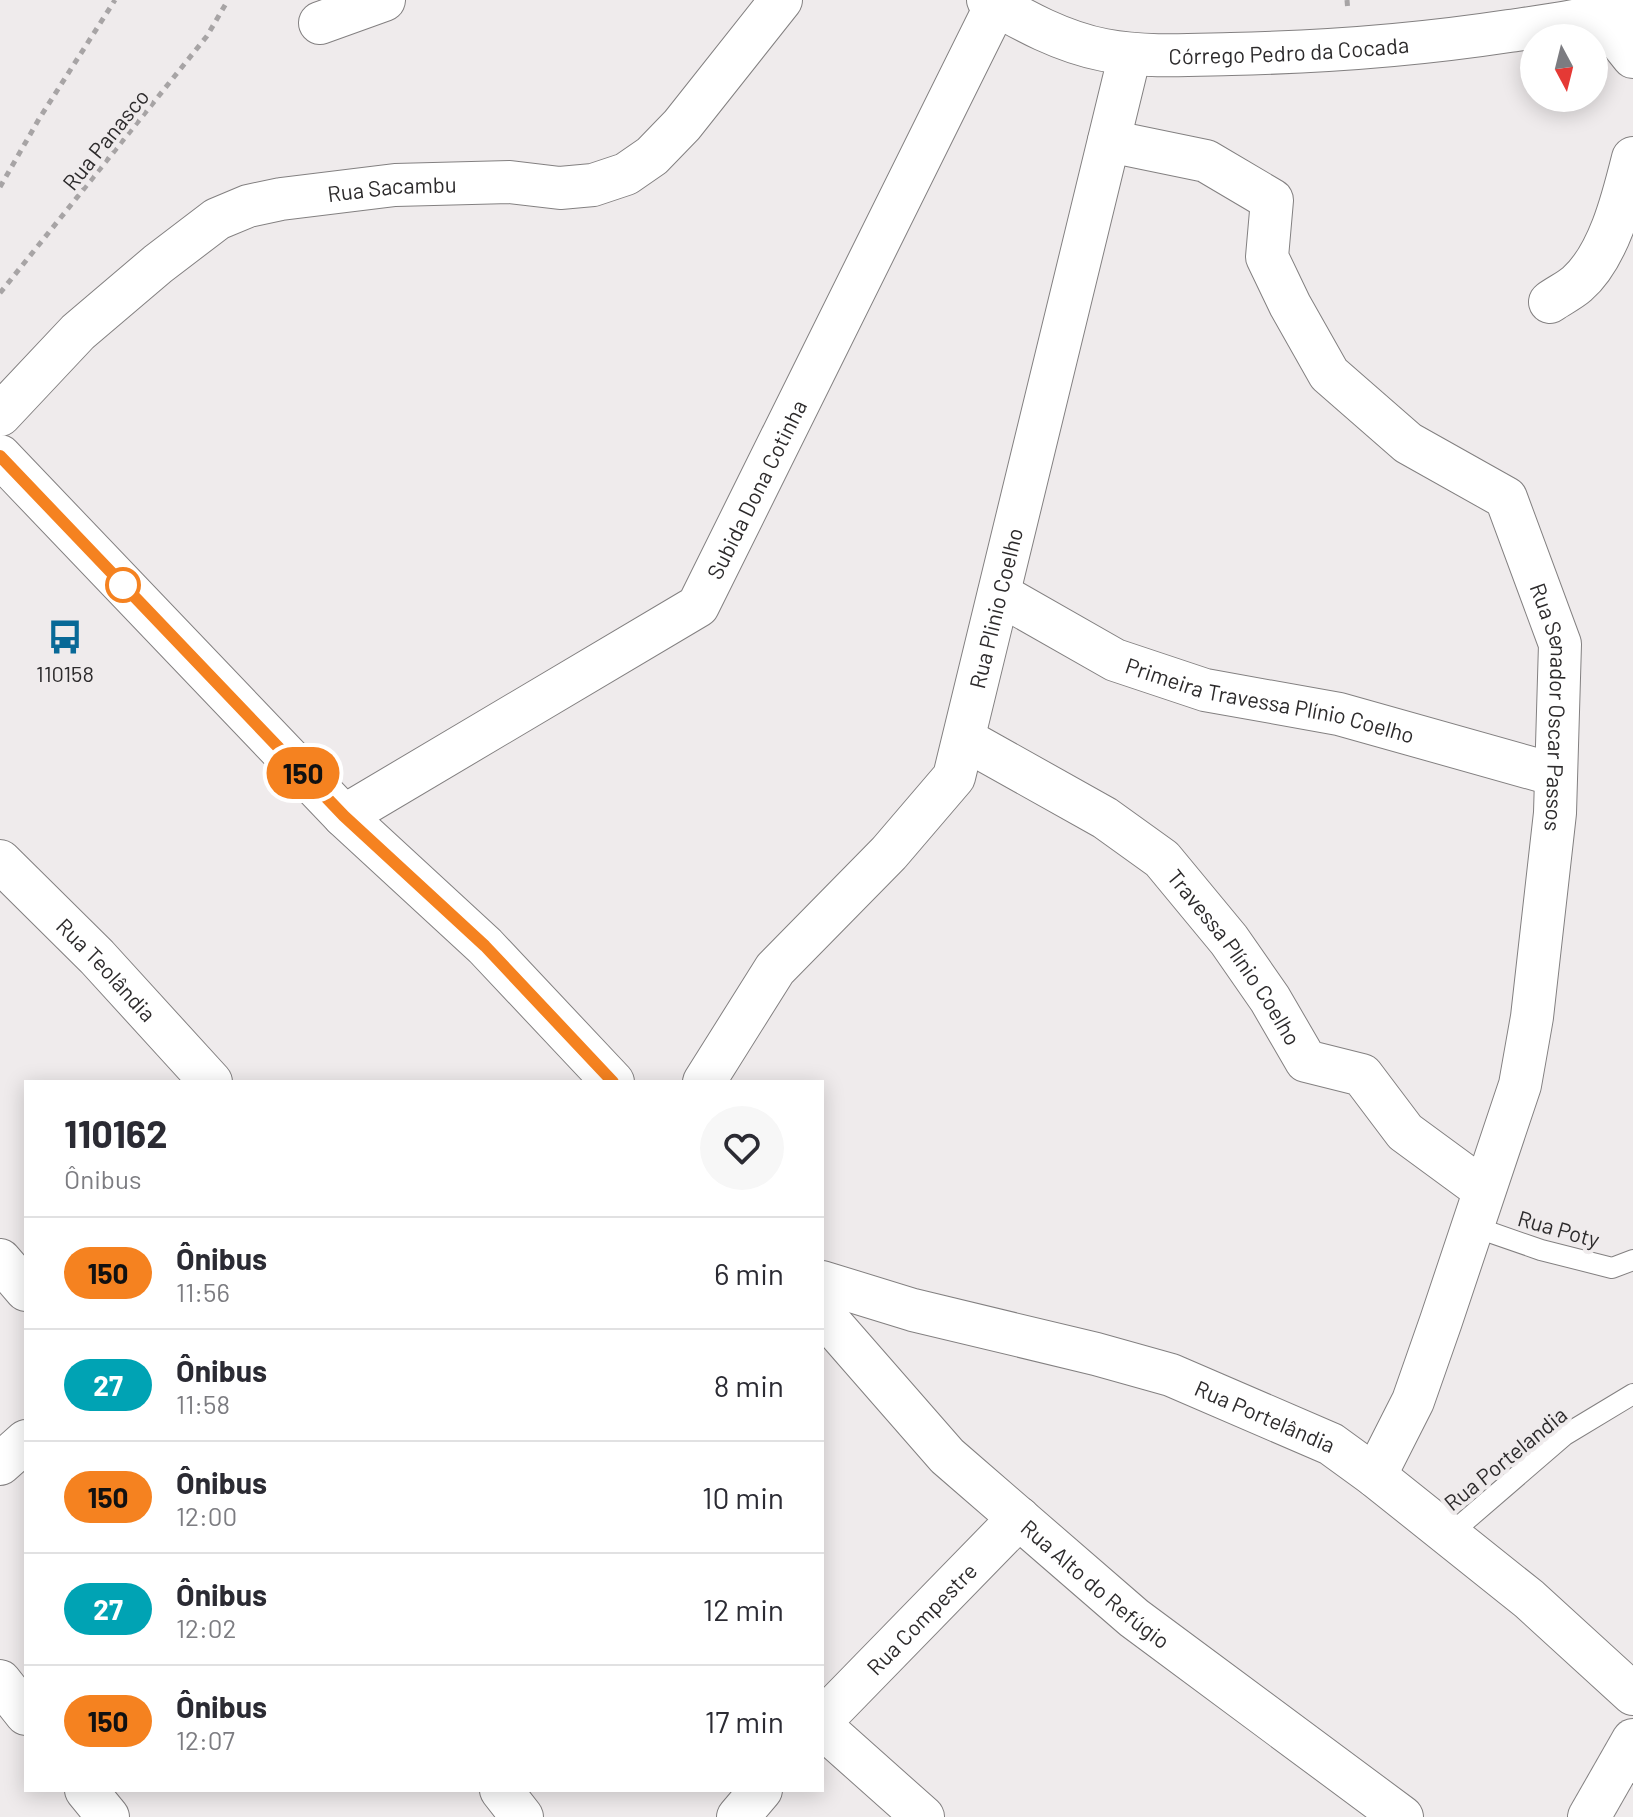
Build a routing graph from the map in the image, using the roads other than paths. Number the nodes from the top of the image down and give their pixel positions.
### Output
1 (384, 0) edge
2 (781, 0) edge
3 (1006, 6) edge
4 (1617, 11) edge
5 (320, 23) dead end
6 (1130, 54) junction
7 (1633, 57) edge
8 (1109, 141) junction
9 (1633, 158) edge
10 (1550, 302) dead end
11 (0, 415) edge
12 (0, 456) edge
13 (999, 594) junction
14 (964, 739) junction
15 (1556, 775) junction
16 (344, 816) junction
17 (0, 861) edge
18 (209, 1080) edge
19 (611, 1080) edge
20 (705, 1080) edge
21 (1478, 1208) junction
22 (0, 1260) edge
23 (1633, 1260) edge
24 (824, 1283) edge
25 (24, 1288) edge
26 (824, 1315) edge
27 (1633, 1394) edge
28 (24, 1443) edge
29 (0, 1464) edge
30 (1375, 1476) junction
31 (1019, 1518) junction
32 (1449, 1535) junction
33 (0, 1681) edge
34 (1633, 1694) edge
35 (24, 1711) edge
36 (824, 1718) edge
37 (824, 1729) edge
38 (1633, 1740) edge
39 (88, 1792) edge
40 (503, 1792) edge
41 (759, 1792) edge
42 (108, 1817) edge
43 (522, 1817) edge
44 (738, 1817) edge
45 (923, 1817) edge
46 (1402, 1817) edge
47 (1589, 1817) edge

1 - 5 street
2 - 11 street, Rua Sacambu
3 - 6 street, Córrego Pedro da Cocada
3 - 16 street, Subida Dona Cotinha
4 - 6 street, Córrego Pedro da Cocada
4 - 7 street
6 - 8 street, Rua Plinio Coelho
8 - 13 street, Rua Plinio Coelho
8 - 15 street, Rua Senador Oscar Passos
9 - 10 street
12 - 16 street
13 - 14 street, Rua Plinio Coelho
13 - 15 street, Primeira Travessa Plínio Coelho
14 - 20 street, Rua Plinio Coelho
14 - 21 street, Travessa Plínio Coelho
15 - 21 street, Rua Senador Oscar Passos
16 - 19 street
17 - 18 street, Rua Teolândia
21 - 23 lane, Rua Poty
21 - 30 street, Rua Senador Oscar Passos
22 - 25 street
24 - 30 street, Rua Portelândia
26 - 31 street, Rua Alto do Refúgio
27 - 32 lane, Rua Portelandia
28 - 29 street
30 - 32 street, Rua Portelândia
31 - 36 street, Rua Compestre
31 - 46 street, Rua Alto do Refúgio
32 - 34 street, Rua Portelândia
33 - 35 street
37 - 45 street
38 - 47 street
39 - 42 street
40 - 43 street
41 - 44 street

